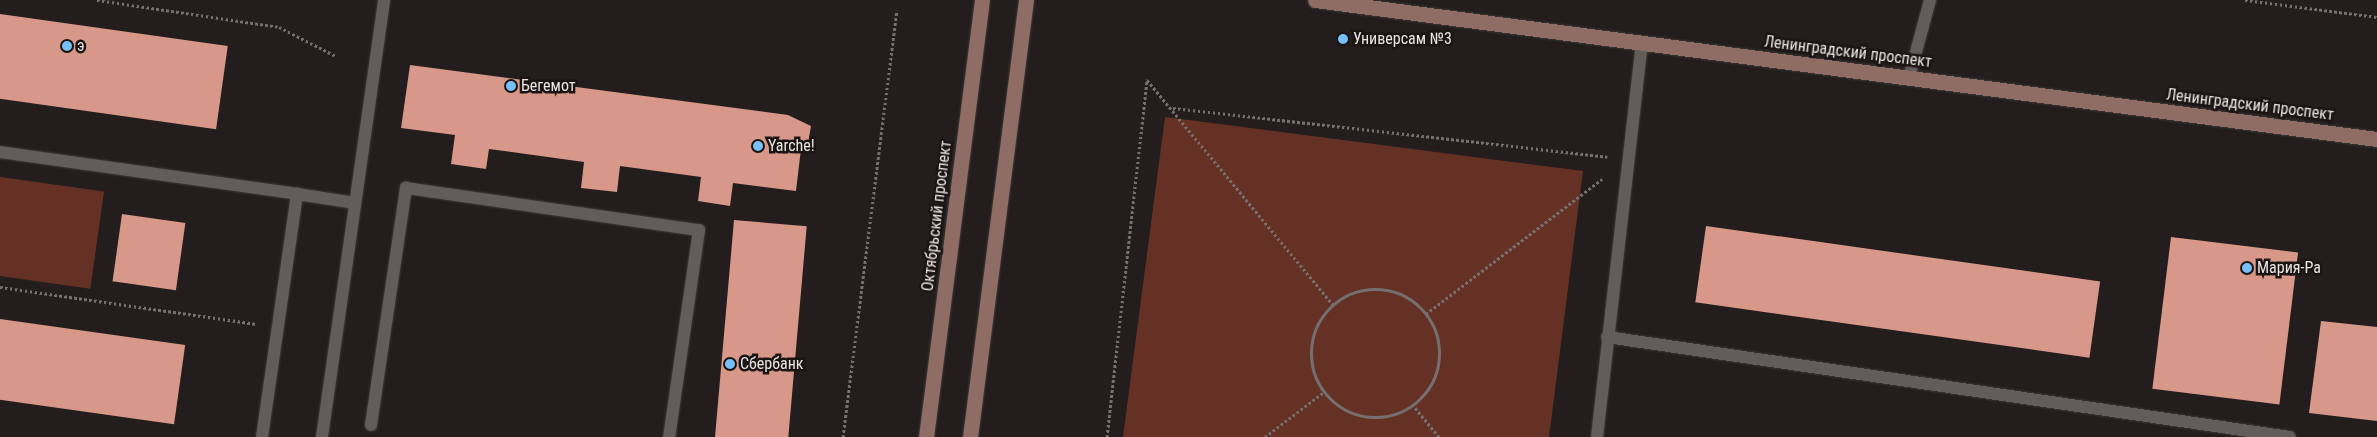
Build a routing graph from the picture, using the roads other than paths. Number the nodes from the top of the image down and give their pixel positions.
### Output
1 (384, 0) edge
2 (982, 0) edge
3 (1026, 0) edge
4 (1315, 0) edge
5 (1930, 0) edge
6 (1363, 3) edge
7 (1642, 43) junction
8 (1909, 78) junction
9 (2377, 139) edge
10 (0, 152) edge
11 (298, 194) junction
12 (355, 203) junction
13 (1607, 337) junction
14 (371, 425) dead end
15 (262, 437) edge
16 (322, 437) edge
17 (669, 437) edge
18 (926, 437) edge
19 (970, 437) edge
20 (1597, 437) edge
21 (2290, 437) edge

1 - 12 lane
2 - 18 street, Октябрьский проспект
3 - 19 street
4 - 6 street, Ленинградский проспект
5 - 8 lane
6 - 7 street, Ленинградский проспект
7 - 8 street, Ленинградский проспект
7 - 13 lane
8 - 9 street, Ленинградский проспект
10 - 11 lane
11 - 12 lane
11 - 15 lane
12 - 16 lane
13 - 20 lane
13 - 21 lane
14 - 17 lane

